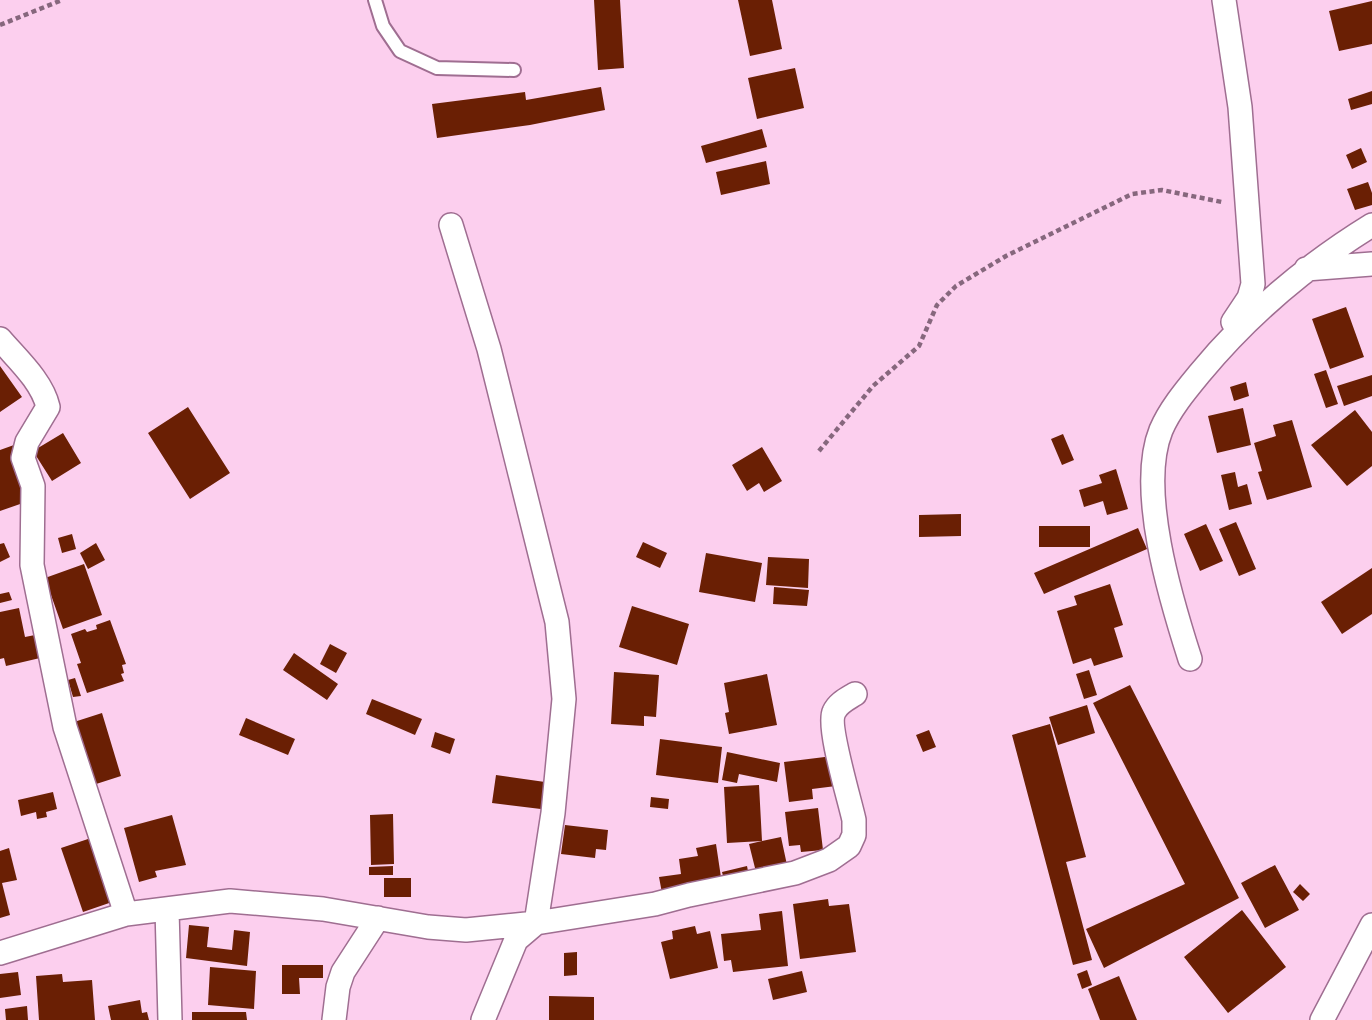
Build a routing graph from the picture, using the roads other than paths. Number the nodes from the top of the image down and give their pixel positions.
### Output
1 (375, 0) edge
2 (1224, 0) edge
3 (514, 70) dead end
4 (451, 225) dead end
5 (1372, 225) edge
6 (1372, 264) edge
7 (1306, 269) junction
8 (0, 339) edge
9 (1181, 396) junction
10 (1190, 659) dead end
11 (855, 694) dead end
12 (167, 909) junction
13 (126, 914) junction
14 (378, 918) junction
15 (536, 923) junction
16 (1372, 925) edge
17 (0, 953) edge
18 (170, 1020) edge
19 (334, 1020) edge
20 (483, 1020) edge
21 (1322, 1020) edge

1 - 3 lane
2 - 9 street
4 - 15 street
5 - 7 street
6 - 7 street
7 - 9 street
8 - 13 street
9 - 10 street
11 - 15 street
12 - 13 street
12 - 14 street
12 - 18 street
13 - 17 street
14 - 15 street
14 - 19 street
15 - 20 street
16 - 21 street

